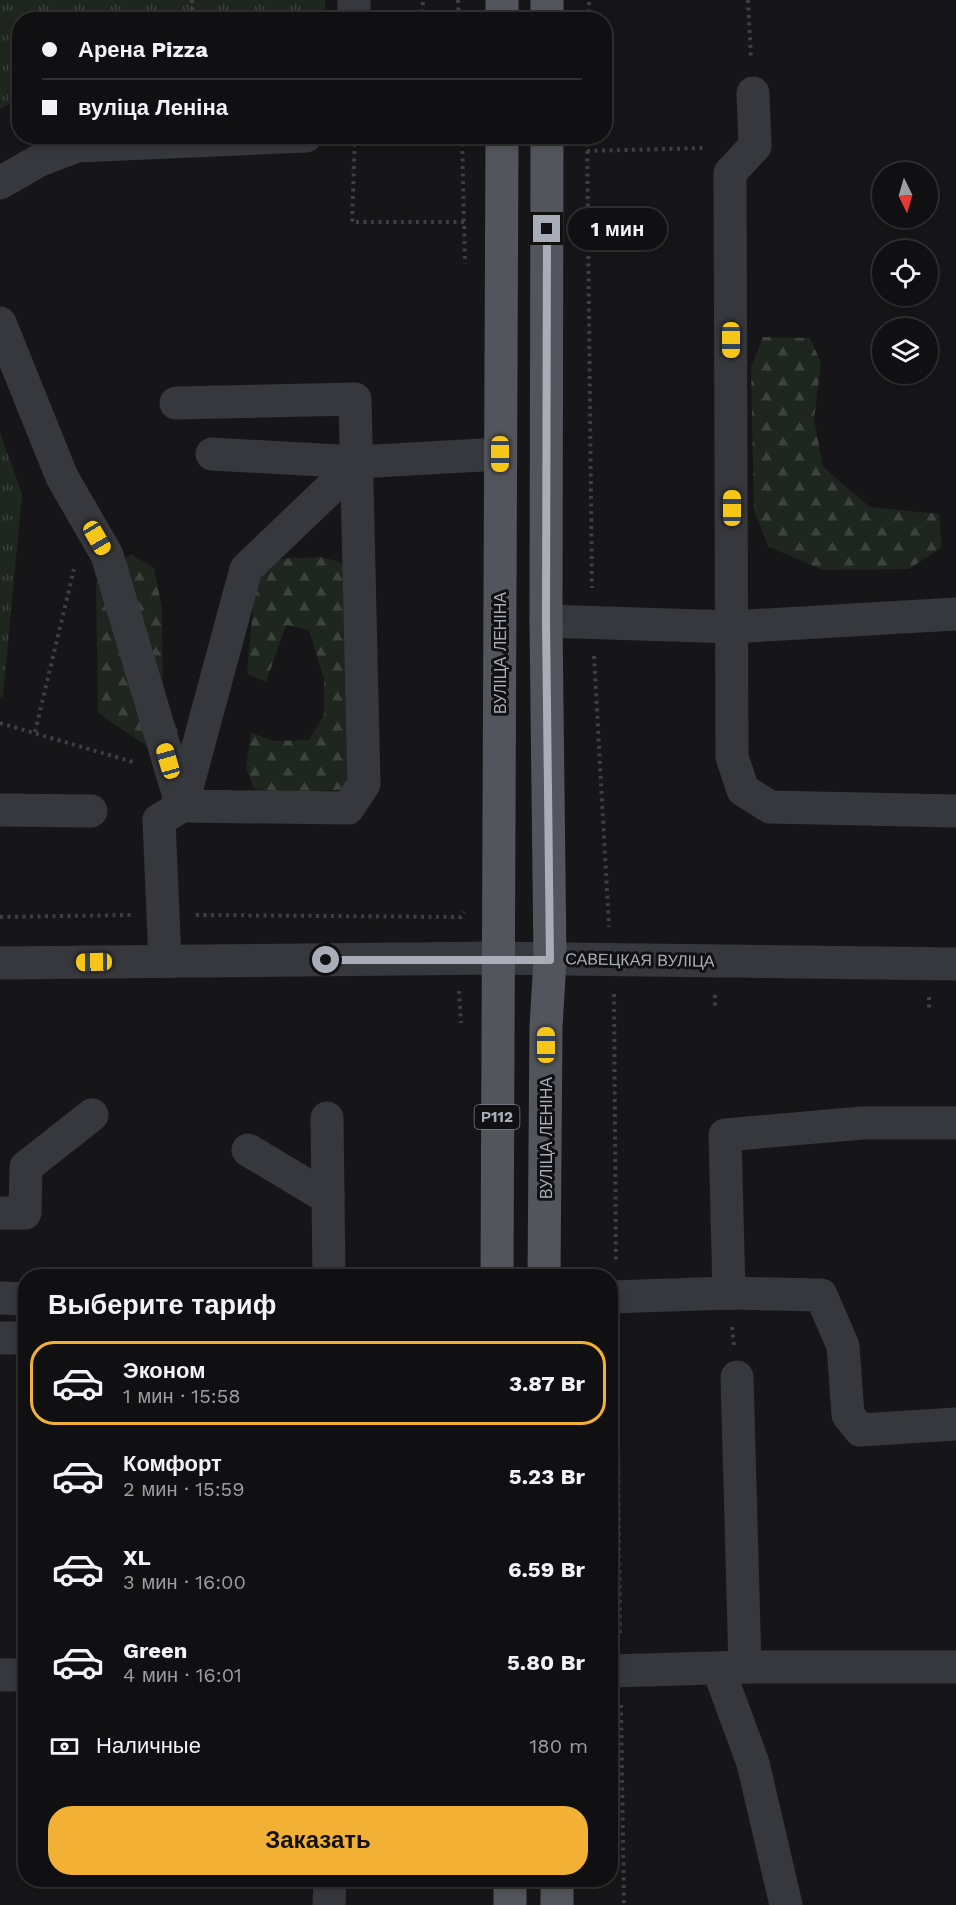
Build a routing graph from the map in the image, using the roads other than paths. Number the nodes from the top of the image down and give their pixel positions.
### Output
1 (753, 93) road end
2 (123, 144) edge
3 (502, 144) edge
4 (547, 144) edge
5 (0, 183) edge
6 (0, 323) edge
7 (176, 403) dead end
8 (212, 453) dead end
9 (500, 454) junction
10 (358, 462) junction
11 (956, 614) edge
12 (546, 621) junction
13 (732, 627) junction
14 (182, 806) junction
15 (0, 810) edge
16 (91, 811) dead end
17 (956, 811) edge
18 (498, 958) junction
19 (550, 960) junction
20 (165, 961) junction
21 (0, 963) edge
22 (956, 964) edge
23 (92, 1114) dead end
24 (327, 1118) dead end
25 (956, 1124) edge
26 (248, 1150) dead end
27 (328, 1198) junction
28 (0, 1213) edge
29 (329, 1269) edge
30 (497, 1269) edge
31 (544, 1269) edge
32 (729, 1293) junction
33 (618, 1297) edge
34 (0, 1298) edge
35 (18, 1299) edge
36 (0, 1338) edge
37 (18, 1338) edge
38 (737, 1377) road end
39 (956, 1424) edge
40 (732, 1667) junction
41 (956, 1667) edge
42 (618, 1670) edge
43 (0, 1675) edge
44 (18, 1675) edge
45 (330, 1887) edge
46 (510, 1887) edge
47 (557, 1887) edge
48 (329, 1905) edge
49 (510, 1905) edge
50 (557, 1905) edge
51 (786, 1905) edge

1 - 13 street
2 - 5 street
3 - 9 main road, ВУЛІЦА ЛЕНІНА / Р112
4 - 12 main road, ВУЛІЦА ЛЕНІНА
6 - 14 street
7 - 10 street
8 - 10 street
9 - 10 street
9 - 18 main road, ВУЛІЦА ЛЕНІНА / Р112
10 - 14 street
10 - 14 street
11 - 13 street
12 - 13 street
12 - 19 main road, ВУЛІЦА ЛЕНІНА
13 - 17 street
14 - 20 street
15 - 16 street
18 - 19 street, САВЕЦКАЯ ВУЛІЦА
18 - 20 street, САВЕЦКАЯ ВУЛІЦА
18 - 30 main road, ВУЛІЦА ЛЕНІНА / Р112
19 - 22 street, САВЕЦКАЯ ВУЛІЦА
19 - 31 main road, ВУЛІЦА ЛЕНІНА
20 - 21 street, САВЕЦКАЯ ВУЛІЦА
23 - 28 street
24 - 27 street
25 - 32 street
26 - 27 street
27 - 29 street
32 - 33 street
32 - 39 street
34 - 35 street
36 - 37 street
38 - 40 street
40 - 41 street
40 - 42 street
40 - 51 street
43 - 44 street
45 - 48 street
46 - 49 main road
47 - 50 main road

